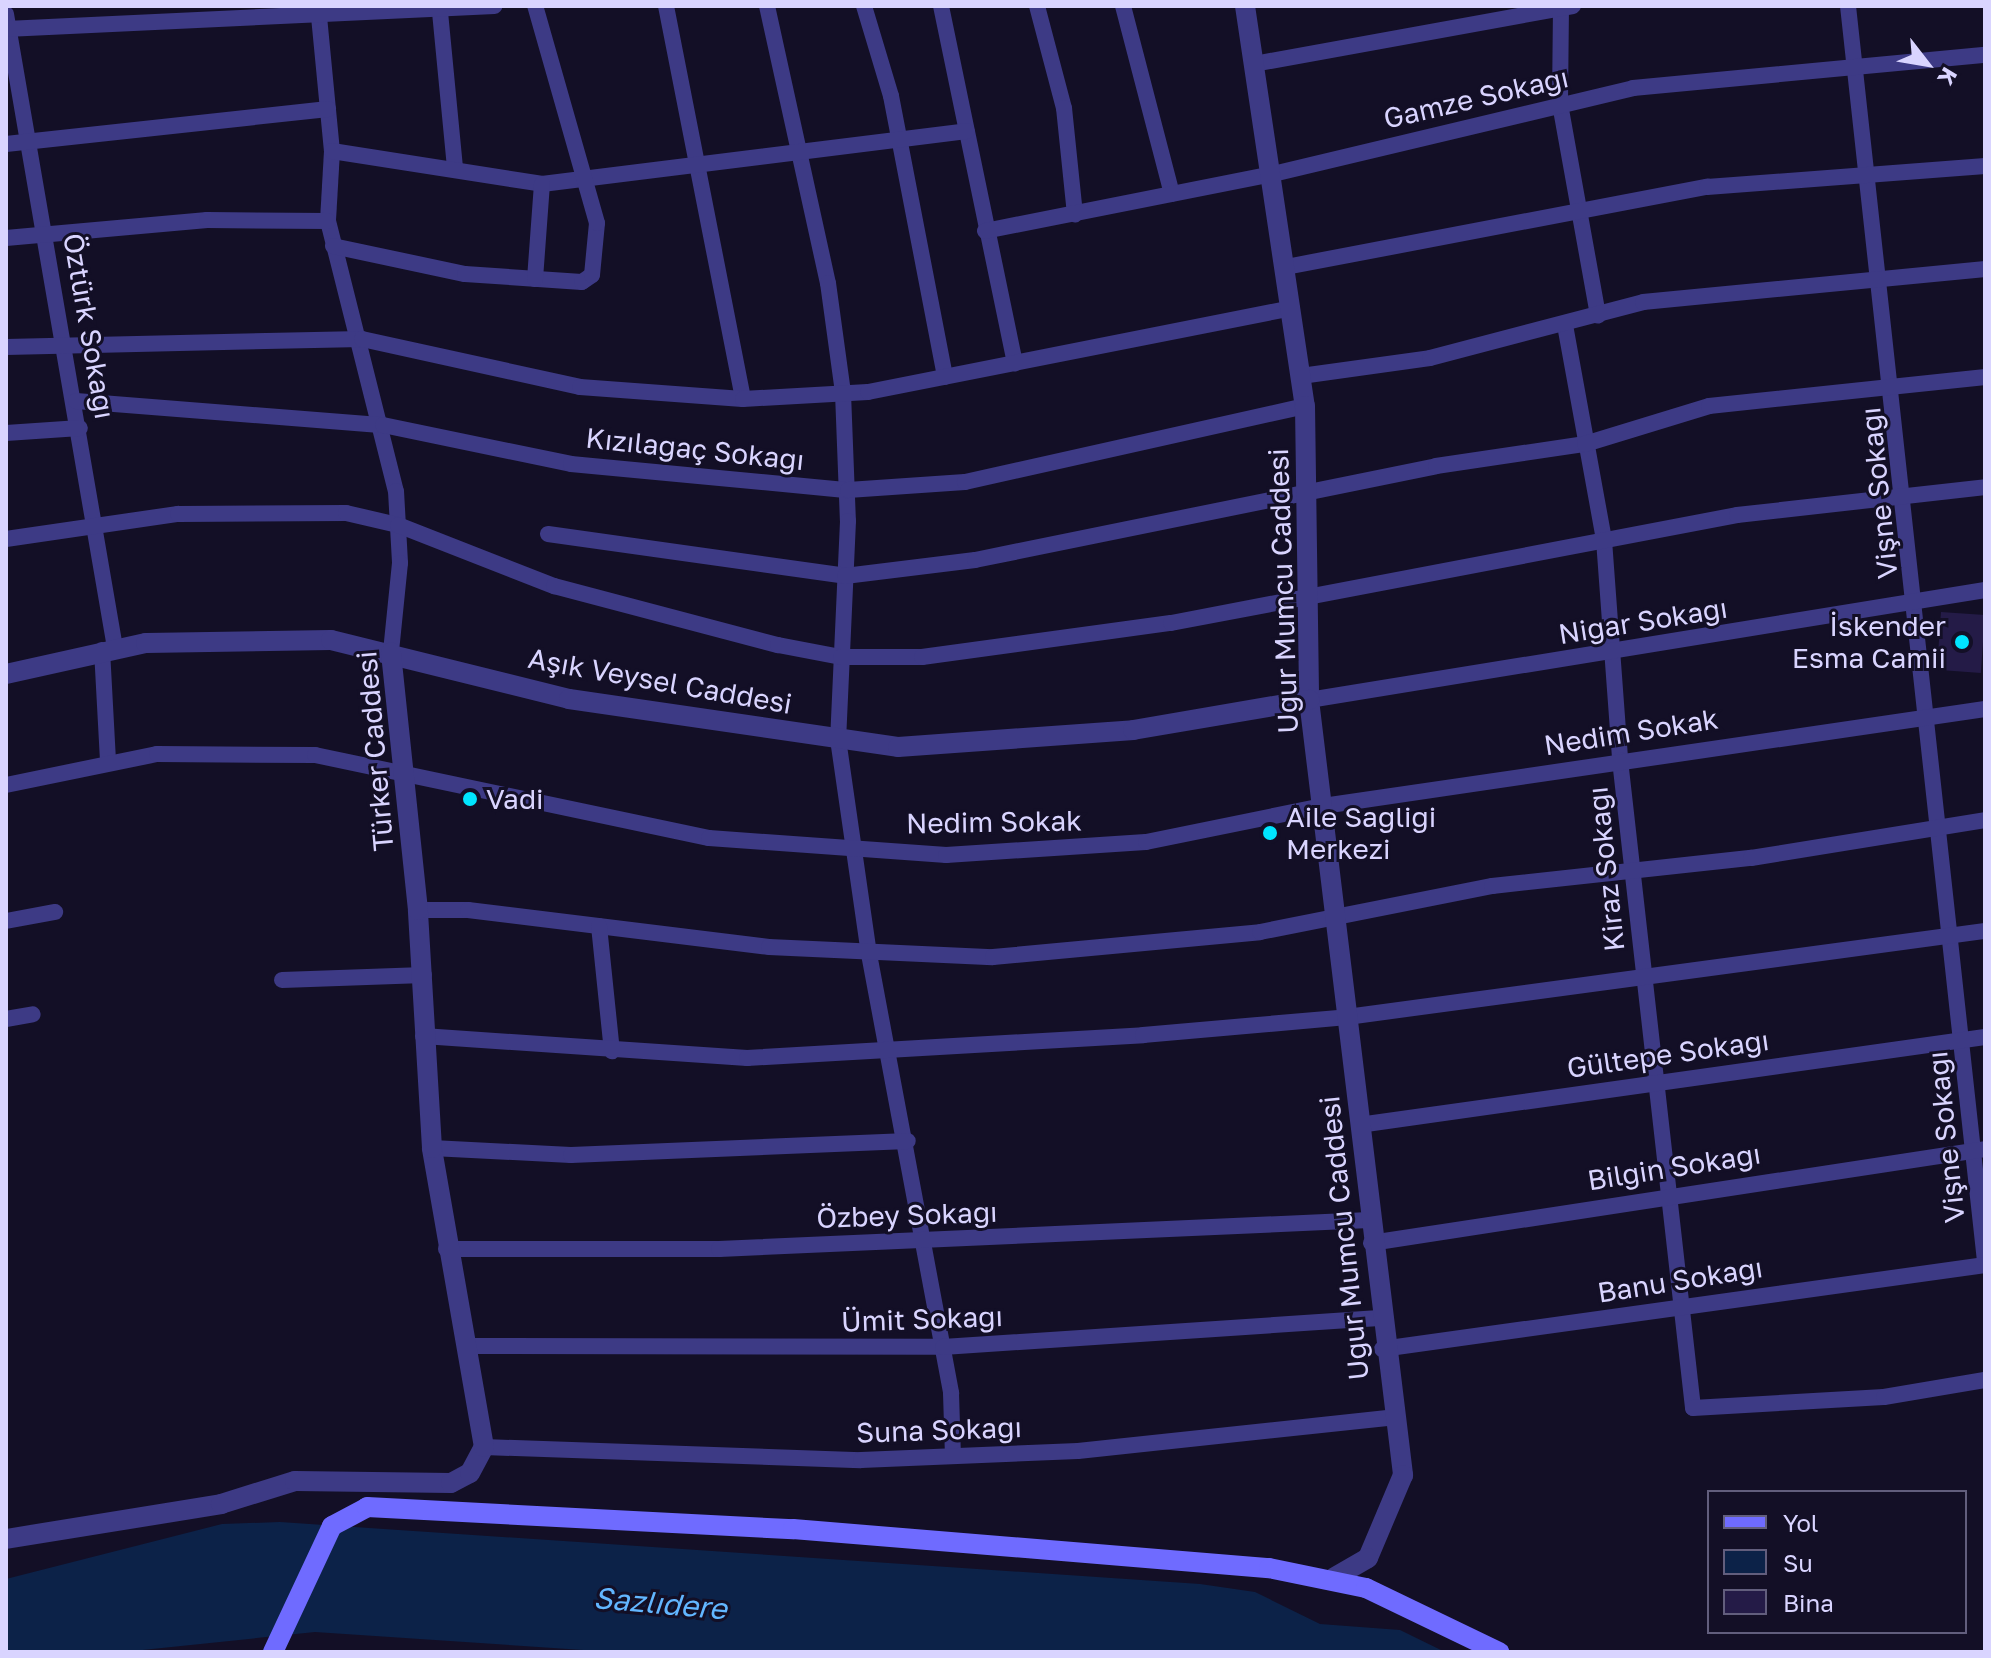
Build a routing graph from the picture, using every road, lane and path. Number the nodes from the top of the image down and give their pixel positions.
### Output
1 (494, 6) edge
2 (535, 6) edge
3 (666, 6) edge
4 (767, 6) edge
5 (864, 6) edge
6 (941, 6) edge
7 (1037, 6) edge
8 (1123, 6) edge
9 (1245, 6) edge
10 (1848, 6) edge
11 (319, 7) edge
12 (1565, 7) edge
13 (440, 12) junction
14 (7, 24) edge
15 (1985, 55) edge
16 (1254, 64) junction
17 (1860, 67) junction
18 (1560, 104) junction
19 (328, 109) junction
20 (967, 131) junction
21 (23, 136) junction
22 (900, 138) junction
23 (6, 144) edge
24 (332, 151) junction
25 (800, 151) junction
26 (700, 165) junction
27 (1985, 166) edge
28 (455, 167) junction
29 (1871, 172) junction
30 (1273, 174) junction
31 (587, 181) junction
32 (542, 184) junction
33 (1172, 194) junction
34 (1574, 212) junction
35 (1075, 214) junction
36 (328, 221) junction
37 (985, 231) junction
38 (48, 235) junction
39 (6, 238) edge
40 (333, 246) junction
41 (1286, 267) junction
42 (1985, 269) edge
43 (535, 279) junction
44 (1884, 282) junction
45 (1292, 308) junction
46 (1598, 316) junction
47 (1565, 325) junction
48 (362, 339) junction
49 (67, 344) junction
50 (6, 347) edge
51 (1015, 363) junction
52 (1301, 376) junction
53 (945, 377) junction
54 (1985, 377) edge
55 (1894, 384) junction
56 (843, 393) junction
57 (743, 399) junction
58 (76, 401) junction
59 (1305, 406) junction
60 (383, 425) junction
61 (80, 428) junction
62 (6, 433) edge
63 (1585, 444) junction
64 (1985, 487) edge
65 (848, 490) junction
66 (1905, 494) junction
67 (1310, 497) junction
68 (95, 521) junction
69 (398, 525) junction
70 (548, 534) dead end
71 (6, 539) edge
72 (1604, 540) junction
73 (845, 576) junction
74 (1985, 590) edge
75 (1310, 593) junction
76 (1917, 601) junction
77 (108, 649) junction
78 (391, 652) junction
79 (1615, 653) junction
80 (841, 657) junction
81 (6, 674) edge
82 (1309, 700) junction
83 (1985, 709) edge
84 (1929, 717) junction
85 (838, 739) junction
86 (1620, 760) junction
87 (108, 761) junction
88 (405, 771) junction
89 (6, 785) edge
90 (1323, 806) junction
91 (1985, 820) edge
92 (1940, 828) junction
93 (852, 848) junction
94 (1636, 870) junction
95 (418, 910) junction
96 (55, 912) dead end
97 (1337, 919) junction
98 (6, 921) edge
99 (599, 926) junction
100 (1985, 931) edge
101 (1951, 936) junction
102 (869, 954) junction
103 (424, 975) junction
104 (1643, 977) junction
105 (282, 980) dead end
106 (33, 1014) dead end
107 (1347, 1017) junction
108 (6, 1019) edge
109 (423, 1036) junction
110 (1985, 1037) edge
111 (1962, 1040) junction
112 (889, 1048) junction
113 (612, 1051) junction
114 (1657, 1081) junction
115 (1359, 1125) junction
116 (908, 1141) junction
117 (432, 1148) junction
118 (1979, 1150) edge
119 (1667, 1194) junction
120 (1369, 1220) junction
121 (925, 1239) junction
122 (1371, 1243) junction
123 (446, 1249) junction
124 (1985, 1264) edge
125 (1686, 1307) junction
126 (1379, 1318) junction
127 (466, 1346) junction
128 (943, 1347) junction
129 (1382, 1349) junction
130 (1985, 1380) edge
131 (1394, 1417) junction
132 (484, 1447) junction
133 (953, 1455) junction
134 (6, 1539) edge
135 (1334, 1578) junction
136 (273, 1652) edge
137 (1499, 1652) edge

1 - 13 street
2 - 31 street
3 - 26 street
4 - 25 street
5 - 22 street
6 - 20 street
7 - 35 street
8 - 33 street
9 - 16 street, Uğur Mumcu Caddesi
10 - 17 street, Vişne Sokağı
11 - 13 street
11 - 14 street
11 - 19 street, Türker Caddesi
12 - 16 street
12 - 18 street
13 - 28 street
14 - 21 street, Öztürk Sokağı
15 - 17 street, Gamze Sokağı
16 - 30 street, Uğur Mumcu Caddesi
17 - 18 street, Gamze Sokağı
17 - 29 street, Vişne Sokağı
18 - 30 street, Gamze Sokağı
18 - 34 street
19 - 21 street
19 - 24 street, Türker Caddesi
20 - 22 street
20 - 37 street
21 - 23 street
21 - 38 street, Öztürk Sokağı
22 - 25 street
22 - 53 street
24 - 28 street
24 - 36 street, Türker Caddesi
25 - 26 street
25 - 56 street
26 - 31 street
26 - 57 street
27 - 29 street
28 - 32 street
29 - 34 street
29 - 44 street, Vişne Sokağı
30 - 33 street, Gamze Sokağı
30 - 41 street, Uğur Mumcu Caddesi
31 - 32 street
31 - 43 street
32 - 43 street
33 - 35 street, Gamze Sokağı
34 - 41 street
34 - 46 street
35 - 37 street, Gamze Sokağı
36 - 38 street
36 - 40 street, Türker Caddesi
37 - 51 street
38 - 39 street
38 - 49 street, Öztürk Sokağı
40 - 43 street
40 - 48 street, Türker Caddesi
41 - 45 street, Uğur Mumcu Caddesi
42 - 44 street
44 - 46 street
44 - 55 street, Vişne Sokağı
45 - 51 street
45 - 52 street, Uğur Mumcu Caddesi
46 - 47 street
47 - 52 street
47 - 63 street, Kiraz Sokağı
48 - 49 street
48 - 57 street
48 - 60 street, Türker Caddesi
49 - 50 street
49 - 58 street, Öztürk Sokağı
51 - 53 street
52 - 59 street, Uğur Mumcu Caddesi
53 - 56 street
54 - 55 street
55 - 63 street
55 - 66 street, Vişne Sokağı
56 - 57 street
56 - 65 street
58 - 60 street, Kızılağaç Sokağı
58 - 61 street, Öztürk Sokağı
59 - 65 street, Kızılağaç Sokağı
59 - 67 street, Uğur Mumcu Caddesi
60 - 65 street, Kızılağaç Sokağı
60 - 69 street, Türker Caddesi
61 - 62 street
61 - 68 street, Öztürk Sokağı
63 - 67 street
63 - 72 street, Kiraz Sokağı
64 - 66 street
65 - 73 street
66 - 72 street
66 - 76 street, Vişne Sokağı
67 - 73 street
67 - 75 street, Uğur Mumcu Caddesi
68 - 69 street
68 - 71 street
68 - 77 street, Öztürk Sokağı
69 - 78 street, Türker Caddesi
69 - 80 street
70 - 73 street
72 - 75 street
72 - 79 street, Kiraz Sokağı
73 - 80 street
74 - 76 street, Nigar Sokağı
75 - 80 street
75 - 82 street, Uğur Mumcu Caddesi
76 - 79 street, Nigar Sokağı
76 - 84 street, Vişne Sokağı
77 - 78 street, Aşık Veysel Caddesi
77 - 81 street, Aşık Veysel Caddesi
77 - 87 street, Öztürk Sokağı
78 - 85 street, Aşık Veysel Caddesi
78 - 88 street, Türker Caddesi
79 - 82 street, Nigar Sokağı
79 - 86 street, Kiraz Sokağı
80 - 85 street
82 - 85 street, Aşık Veysel Caddesi
82 - 90 street, Uğur Mumcu Caddesi
83 - 84 street, Nedim Sokak
84 - 86 street, Nedim Sokak
84 - 92 street, Vişne Sokağı
85 - 93 street
86 - 90 street, Nedim Sokak
86 - 94 street, Kiraz Sokağı
87 - 88 street, Nedim Sokak
87 - 89 street, Nedim Sokak
88 - 93 street, Nedim Sokak
88 - 95 street, Türker Caddesi
90 - 93 street, Nedim Sokak
90 - 97 street, Uğur Mumcu Caddesi
91 - 92 street
92 - 94 street
92 - 101 street, Vişne Sokağı
93 - 102 street
94 - 97 street
94 - 104 street, Kiraz Sokağı
95 - 99 street
95 - 103 street, Türker Caddesi
96 - 98 street
97 - 102 street
97 - 107 street, Uğur Mumcu Caddesi
99 - 102 street
99 - 113 street
100 - 101 street
101 - 104 street
101 - 111 street, Vişne Sokağı
102 - 112 street
103 - 105 street
103 - 109 street, Türker Caddesi
104 - 107 street
104 - 114 street, Kiraz Sokağı
106 - 108 street
107 - 112 street
107 - 115 street, Uğur Mumcu Caddesi
109 - 113 street
109 - 117 street, Türker Caddesi
110 - 111 street, Gültepe Sokağı
111 - 114 street, Gültepe Sokağı
111 - 118 street, Vişne Sokağı
112 - 113 street
112 - 116 street
114 - 115 street, Gültepe Sokağı
114 - 119 street, Kiraz Sokağı
115 - 120 street, Uğur Mumcu Caddesi
116 - 117 street
116 - 121 street
117 - 123 street, Türker Caddesi
118 - 119 street, Bilgin Sokağı
118 - 124 street, Vişne Sokağı
119 - 122 street, Bilgin Sokağı
119 - 125 street, Kiraz Sokağı
120 - 121 street, Özbey Sokağı
120 - 122 street, Uğur Mumcu Caddesi
121 - 123 street, Özbey Sokağı
121 - 128 street
122 - 126 street, Uğur Mumcu Caddesi
123 - 127 street, Türker Caddesi
124 - 125 street, Banu Sokağı
125 - 129 street, Banu Sokağı
125 - 130 street, Kiraz Sokağı
126 - 128 street, Ümit Sokağı
126 - 129 street, Uğur Mumcu Caddesi
127 - 128 street, Ümit Sokağı
127 - 132 street, Türker Caddesi
128 - 133 street
129 - 131 street, Uğur Mumcu Caddesi
131 - 133 street, Suna Sokağı
131 - 135 street, Uğur Mumcu Caddesi
132 - 133 street, Suna Sokağı
132 - 134 street
135 - 136 main road
135 - 137 main road

